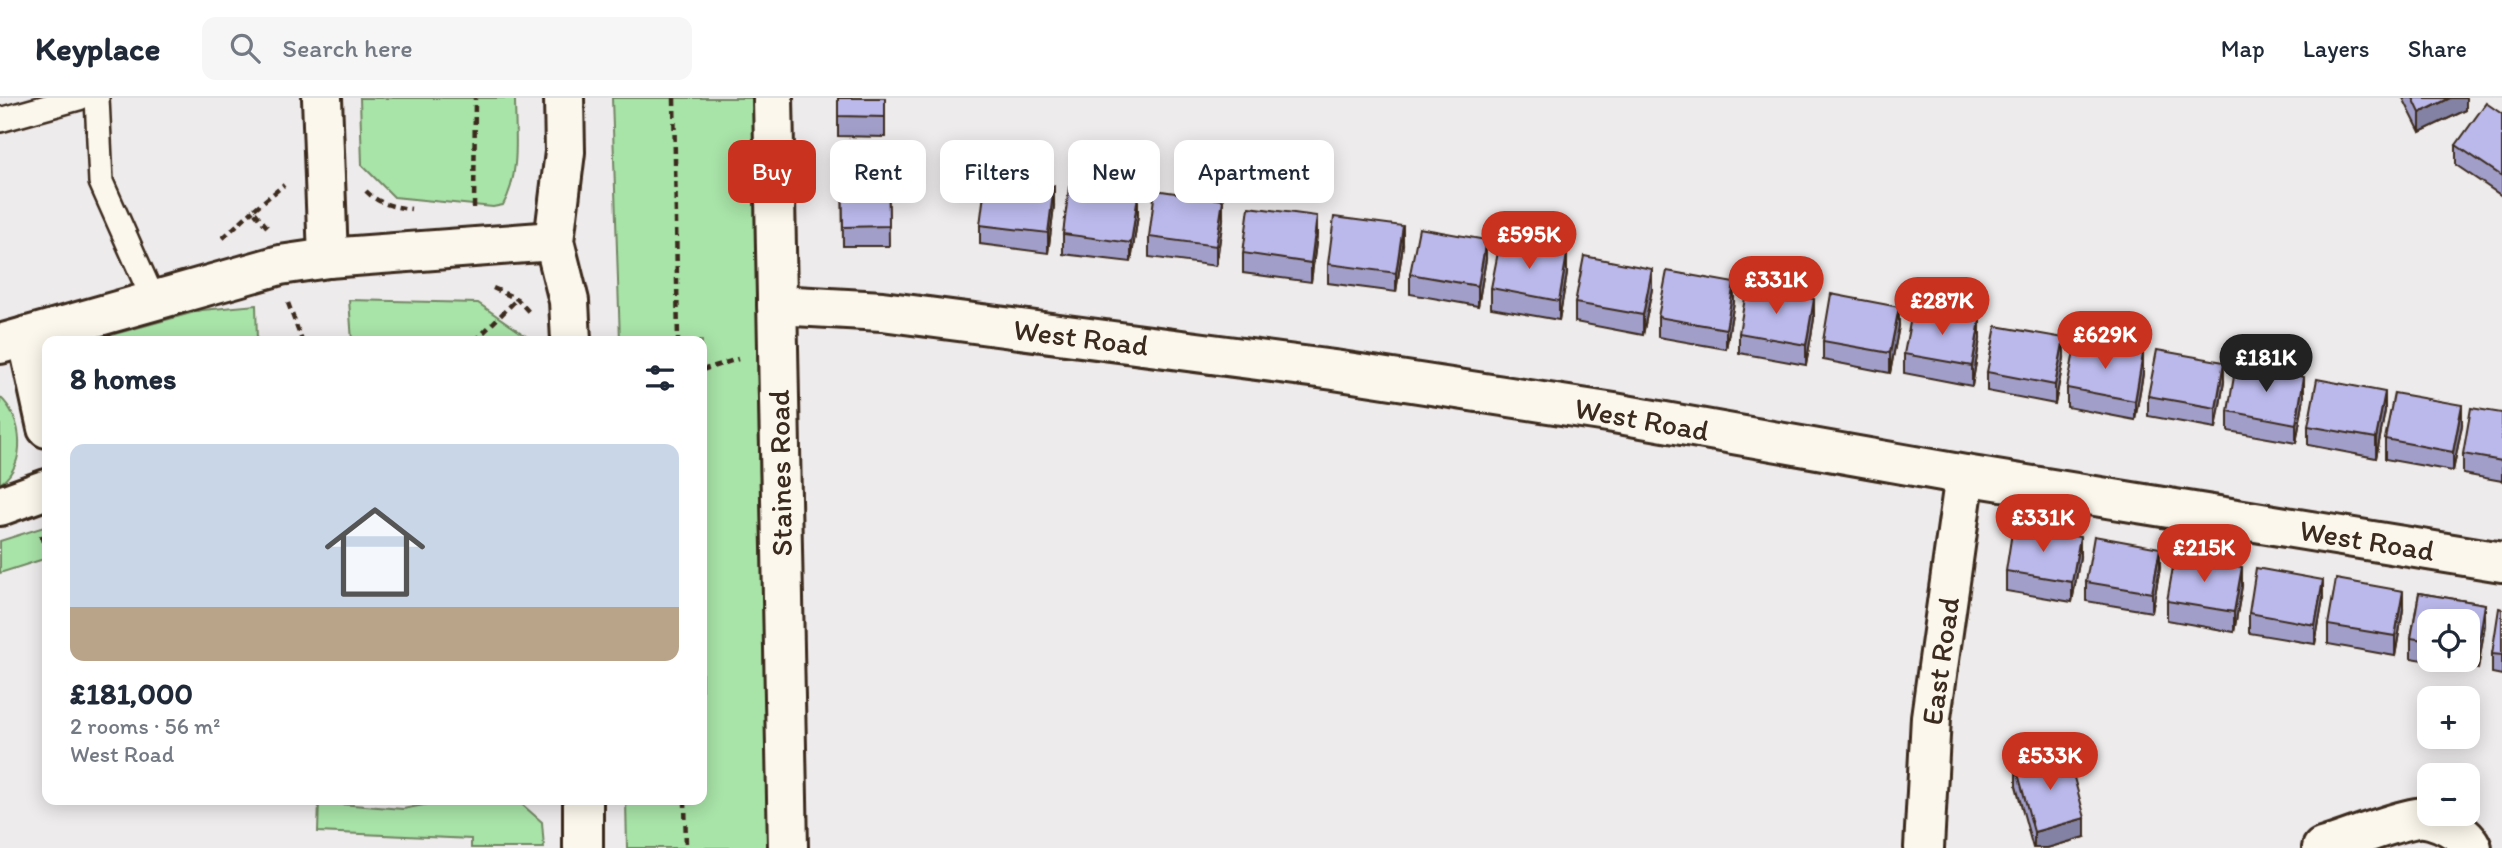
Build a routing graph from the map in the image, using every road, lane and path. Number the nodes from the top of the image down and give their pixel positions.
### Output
1 (79, 98) edge
2 (97, 98) edge
3 (322, 98) edge
4 (475, 98) edge
5 (565, 98) edge
6 (674, 98) edge
7 (773, 98) edge
8 (0, 120) edge
9 (360, 181) dead end
10 (286, 183) dead end
11 (414, 209) dead end
12 (253, 210) junction
13 (474, 216) dead end
14 (274, 235) dead end
15 (554, 241) junction
16 (216, 246) dead end
17 (328, 258) junction
18 (491, 287) dead end
19 (285, 295) dead end
20 (517, 299) junction
21 (154, 301) junction
22 (777, 305) junction
23 (535, 319) dead end
24 (300, 336) edge
25 (480, 336) edge
26 (571, 336) edge
27 (678, 336) edge
28 (13, 340) edge
29 (42, 415) edge
30 (1965, 475) junction
31 (42, 491) edge
32 (0, 506) edge
33 (41, 532) dead end
34 (42, 536) edge
35 (2502, 562) edge
36 (583, 805) edge
37 (685, 805) edge
38 (583, 848) edge
39 (686, 848) edge
40 (788, 848) edge
41 (1924, 848) edge
42 (2322, 848) edge
43 (2472, 848) edge

1 - 8 lane
2 - 21 lane
3 - 17 street
4 - 13 path
5 - 15 street
6 - 27 path
7 - 22 street, Staines Road
9 - 11 path
10 - 12 path
12 - 14 path
12 - 16 path
15 - 17 street
15 - 26 street
17 - 21 street
18 - 20 path
19 - 24 path
20 - 23 path
20 - 25 path
21 - 28 street
22 - 30 street, West Road
22 - 40 street, Staines Road
28 - 29 street
30 - 35 street, West Road
30 - 41 street, East Road
31 - 32 street
33 - 34 path
36 - 38 street
37 - 39 path
42 - 43 street

